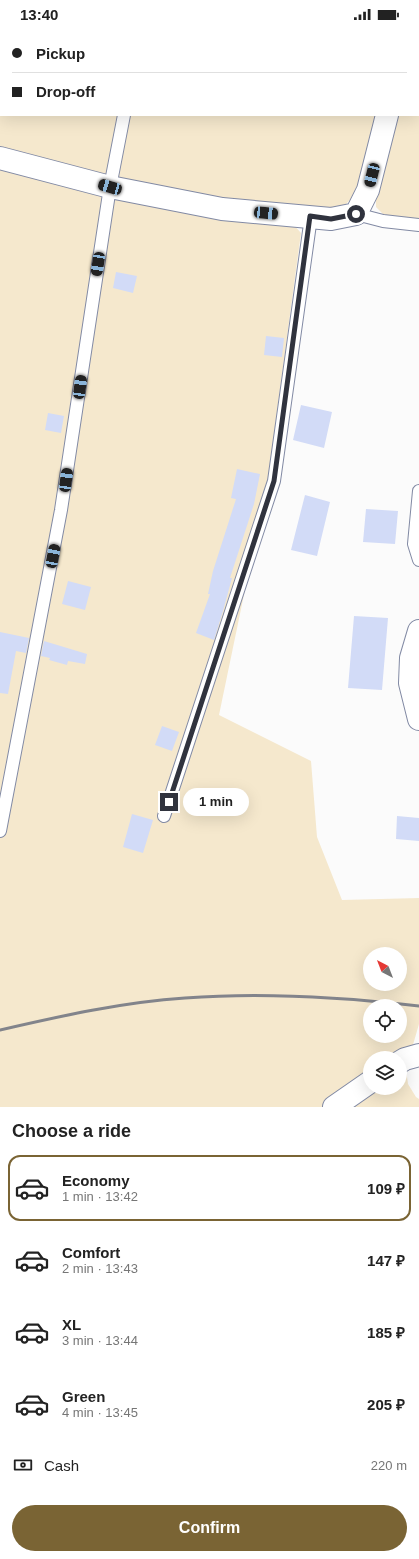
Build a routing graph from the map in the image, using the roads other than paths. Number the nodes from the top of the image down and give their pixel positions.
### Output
1 (124, 116) edge
2 (387, 116) edge
3 (0, 158) edge
4 (110, 187) junction
5 (356, 214) junction
6 (310, 216) junction
7 (419, 225) edge
8 (419, 490) edge
9 (419, 560) edge
10 (419, 631) edge
11 (419, 719) edge
12 (164, 816) dead end
13 (0, 831) edge
14 (419, 1056) edge
15 (407, 1059) edge
16 (363, 1087) edge
17 (334, 1107) edge

1 - 4 lane
2 - 5 street
3 - 4 street
4 - 6 street
4 - 13 lane
5 - 6 street
5 - 7 lane
6 - 12 lane
8 - 9 lane
10 - 11 street
14 - 15 street
16 - 17 street

